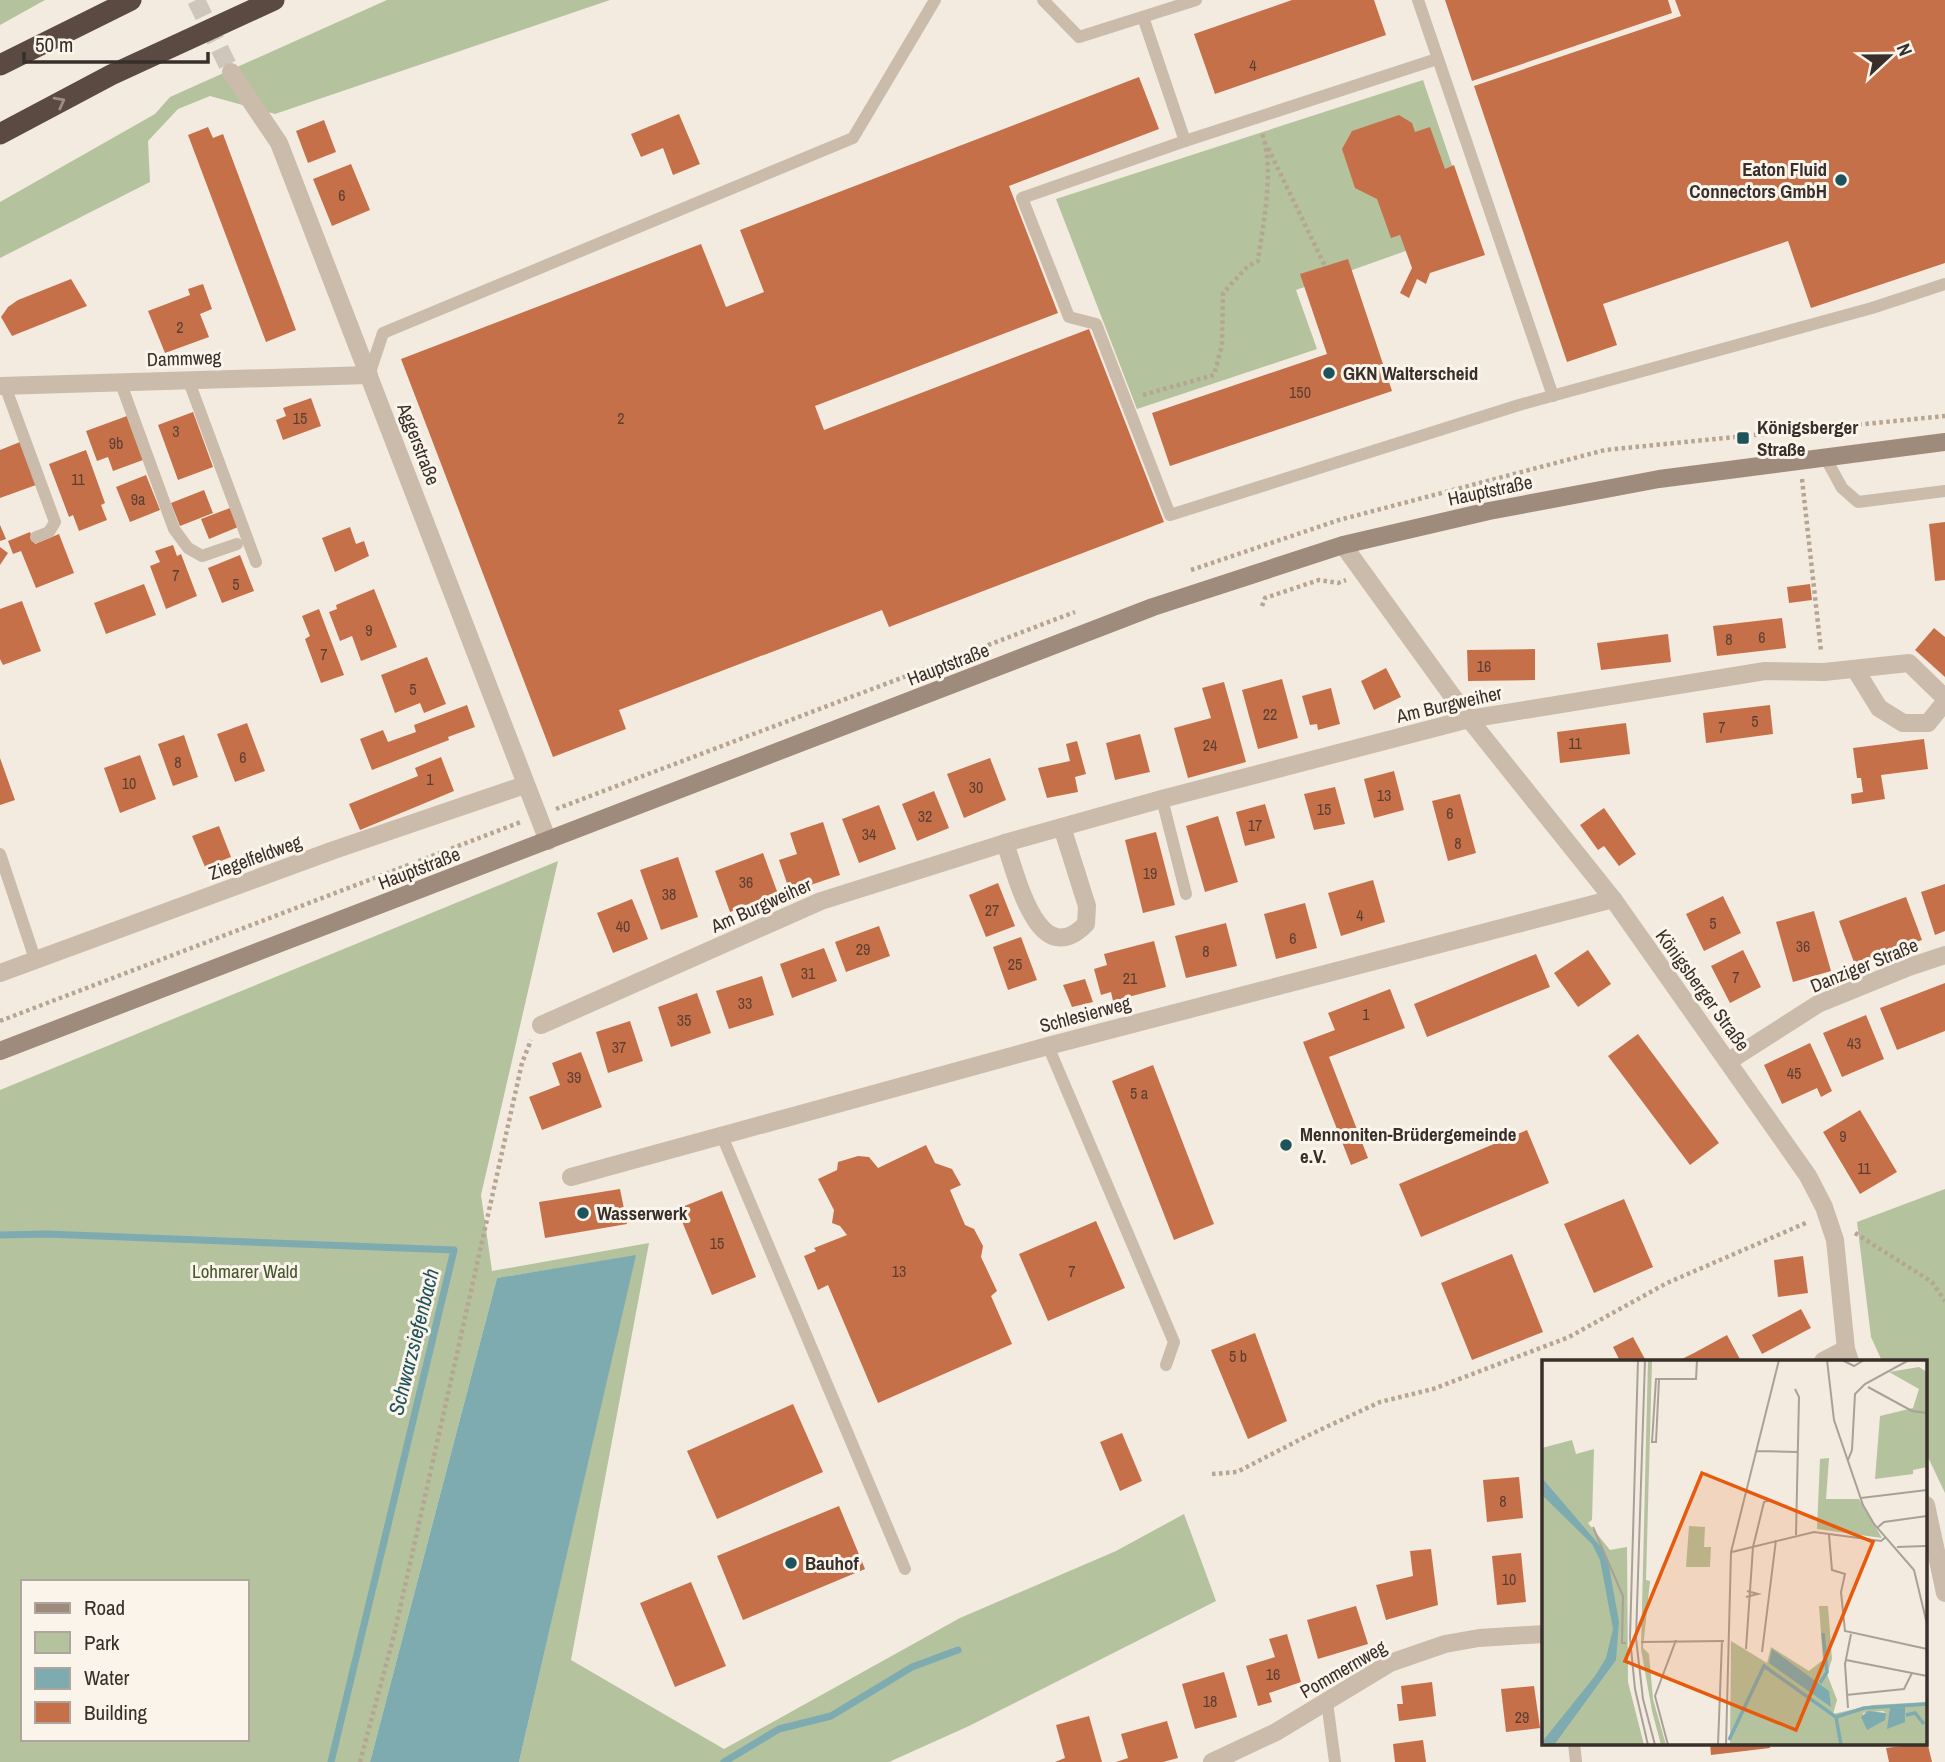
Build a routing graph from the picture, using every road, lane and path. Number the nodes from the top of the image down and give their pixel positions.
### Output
1 (131, 0) edge
2 (274, 0) edge
3 (935, 0) edge
4 (1043, 0) edge
5 (1196, 0) edge
6 (1418, 0) edge
7 (1143, 17) junction
8 (1437, 59) junction
9 (0, 65) edge
10 (231, 72) tunnel mouth
11 (1257, 118) junction
12 (0, 134) edge
13 (1185, 141) junction
14 (1266, 144) junction
15 (1325, 266) dead end
16 (1945, 284) edge
17 (369, 374) junction
18 (188, 379) junction
19 (120, 381) junction
20 (2, 386) edge
21 (1553, 396) junction
22 (1125, 400) junction
23 (1945, 416) edge
24 (1945, 442) edge
25 (1825, 457) junction
26 (1800, 461) junction
27 (1945, 491) edge
28 (1339, 520) dead end
29 (36, 537) dead end
30 (237, 544) dead end
31 (1343, 545) junction
32 (256, 562) dead end
33 (1363, 575) junction
34 (1262, 606) dead end
35 (1046, 622) dead end
36 (1855, 669) junction
37 (1824, 671) junction
38 (1945, 700) edge
39 (1469, 719) junction
40 (525, 785) junction
41 (1162, 799) junction
42 (538, 816) junction
43 (1062, 827) junction
44 (548, 841) junction
45 (1005, 843) junction
46 (0, 854) edge
47 (1186, 894) dead end
48 (1613, 899) junction
49 (1945, 955) edge
50 (35, 959) junction
51 (0, 973) edge
52 (0, 1021) edge
53 (541, 1025) joint
54 (1048, 1046) junction
55 (0, 1051) edge
56 (1729, 1061) junction
57 (722, 1136) junction
58 (571, 1177) dead end
59 (1827, 1214) junction
60 (1945, 1301) edge
61 (1848, 1355) edge
62 (1827, 1360) edge
63 (1166, 1365) dead end
64 (1212, 1475) dead end
65 (1927, 1510) edge
66 (905, 1569) dead end
67 (1945, 1594) edge
68 (1542, 1634) edge
69 (1327, 1702) junction
70 (1574, 1744) edge
71 (360, 1762) edge
72 (1212, 1762) edge
73 (1335, 1762) edge
74 (1576, 1762) edge

1 - 9 highway
12 -> 2 highway
3 - 17 lane
4 - 7 lane
5 - 7 lane
6 - 8 lane
7 - 13 lane
8 - 11 lane
8 - 21 lane
10 - 17 street, Aggerstraße
11 - 13 lane
11 - 14 path
13 - 22 lane
14 - 15 path
14 - 22 path
16 - 21 lane
17 - 18 street, Dammweg
17 - 40 street, Aggerstraße
18 - 19 street, Dammweg
18 - 32 lane
19 - 20 street, Dammweg
19 - 30 lane
20 - 29 lane
21 - 22 lane
23 - 28 path
24 - 25 main road, Hauptstraße
25 - 26 main road, Hauptstraße
25 - 27 lane
26 - 31 main road, Hauptstraße
26 - 37 path
31 - 33 street, Königsberger Straße
31 - 44 main road, Hauptstraße
33 - 34 path
33 - 39 street, Königsberger Straße
35 - 42 path
36 - 37 street, Am Burgweiher
36 - 38 street, Am Burgweiher
36 - 38 street, Am Burgweiher
37 - 39 street, Am Burgweiher
39 - 41 street, Am Burgweiher
39 - 48 street, Königsberger Straße
40 - 42 street, Aggerstraße
40 - 50 street, Ziegelfeldweg
41 - 43 street, Am Burgweiher
41 - 47 lane
42 - 44 street, Aggerstraße
42 - 52 path
43 - 45 street, Am Burgweiher
43 - 45 street
44 - 55 main road, Hauptstraße
45 - 53 street, Am Burgweiher
46 - 50 lane
48 - 54 street, Schlesierweg
48 - 56 street, Königsberger Straße
49 - 56 street, Danziger Straße
50 - 51 street, Ziegelfeldweg
53 - 71 path
54 - 57 street, Schlesierweg
54 - 63 lane
56 - 59 street, Königsberger Straße
57 - 58 street, Schlesierweg
57 - 66 lane
59 - 60 path
59 - 61 street, Königsberger Straße
59 - 64 path
61 - 62 street
65 - 67 street
68 - 69 street, Pommernweg
69 - 72 street, Pommernweg
69 - 73 lane
70 - 74 lane

